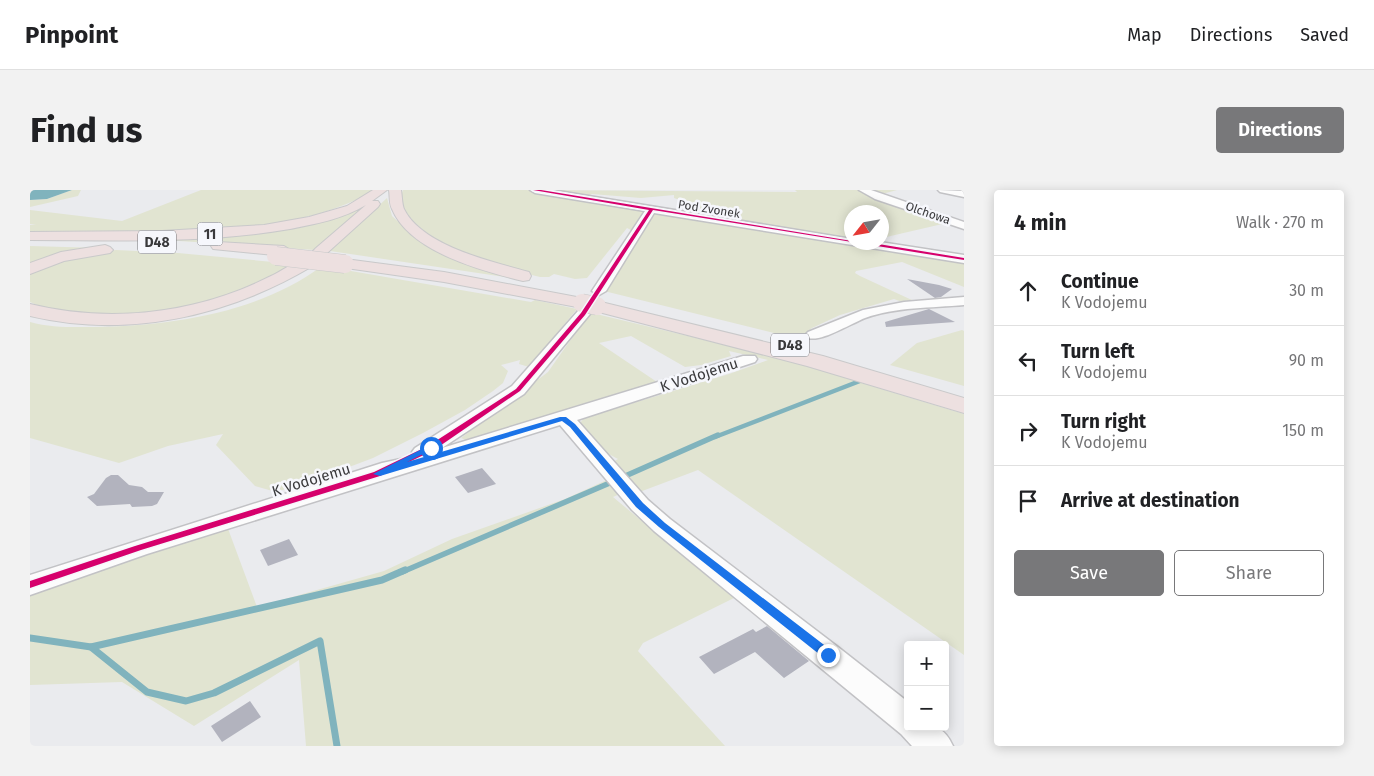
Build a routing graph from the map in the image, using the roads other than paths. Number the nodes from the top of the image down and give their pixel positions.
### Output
1 (381, 190) edge
2 (387, 190) edge
3 (394, 190) edge
4 (535, 190) edge
5 (864, 190) edge
6 (943, 190) edge
7 (894, 192) dead end
8 (964, 194) edge
9 (876, 196) junction
10 (651, 210) junction
11 (964, 226) edge
12 (30, 238) edge
13 (844, 241) edge
14 (30, 243) edge
15 (889, 248) edge
16 (195, 249) junction
17 (322, 251) dead end
18 (280, 253) junction
19 (964, 259) edge
20 (305, 264) dead end
21 (30, 269) edge
22 (592, 300) junction
23 (964, 301) edge
24 (30, 310) edge
25 (812, 335) dead end
26 (748, 359) dead end
27 (964, 396) edge
28 (964, 406) edge
29 (563, 418) junction
30 (377, 474) junction
31 (30, 585) edge
32 (904, 719) edge
33 (919, 731) edge
34 (936, 746) edge

1 - 12 highway, 11
2 - 17 highway
3 - 22 highway
4 - 10 street, Pod Zvonek
5 - 9 street, Olchowa
6 - 8 street
7 - 9 street
9 - 11 street, Olchowa
10 - 13 street, Pod Zvonek
10 - 22 street, K Vodojemu
12 - 18 highway, D48
14 - 16 highway, D48
15 - 19 street, Pod Zvonek
16 - 18 highway, D48
16 - 21 highway
18 - 22 highway, D48, bridge
20 - 24 highway
22 - 27 highway, D48
22 - 28 highway, D48
22 - 30 street, K Vodojemu
23 - 25 street
26 - 29 street, K Vodojemu
29 - 30 street, K Vodojemu
29 - 32 street
30 - 31 street, K Vodojemu
33 - 34 street

